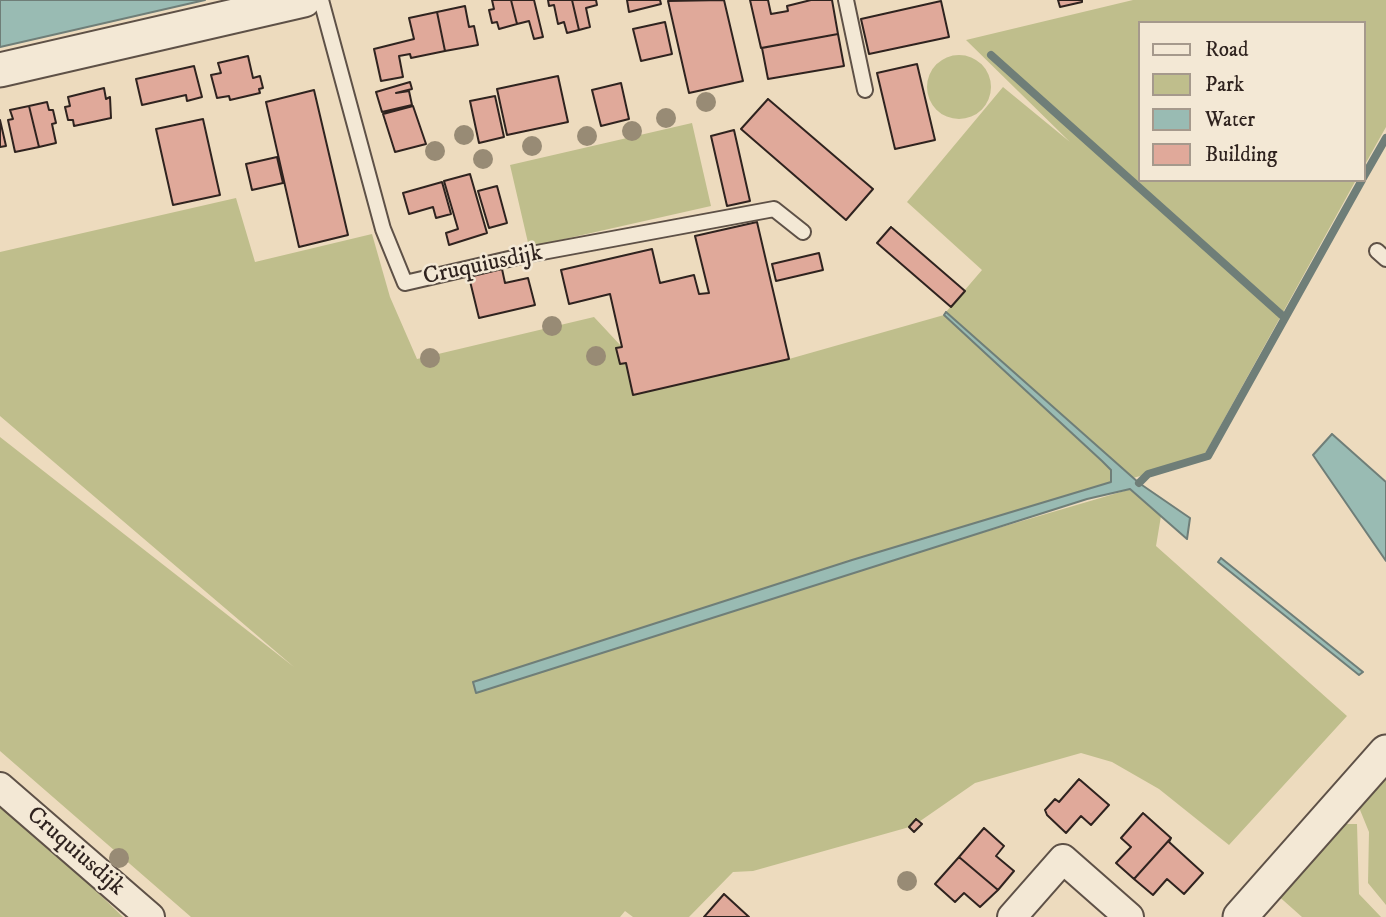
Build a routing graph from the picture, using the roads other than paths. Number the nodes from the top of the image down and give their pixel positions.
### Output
1 (304, 0) edge
2 (321, 0) edge
3 (846, 0) edge
4 (0, 70) edge
5 (864, 90) dead end
6 (803, 232) dead end
7 (1386, 752) edge
8 (0, 787) edge
9 (149, 917) edge
10 (1012, 917) edge
11 (1129, 917) edge
12 (1240, 917) edge

1 - 4 street
2 - 6 lane, Cruquiusdijk
3 - 5 lane
7 - 12 street
8 - 9 street, Cruquiusdijk
10 - 11 street

